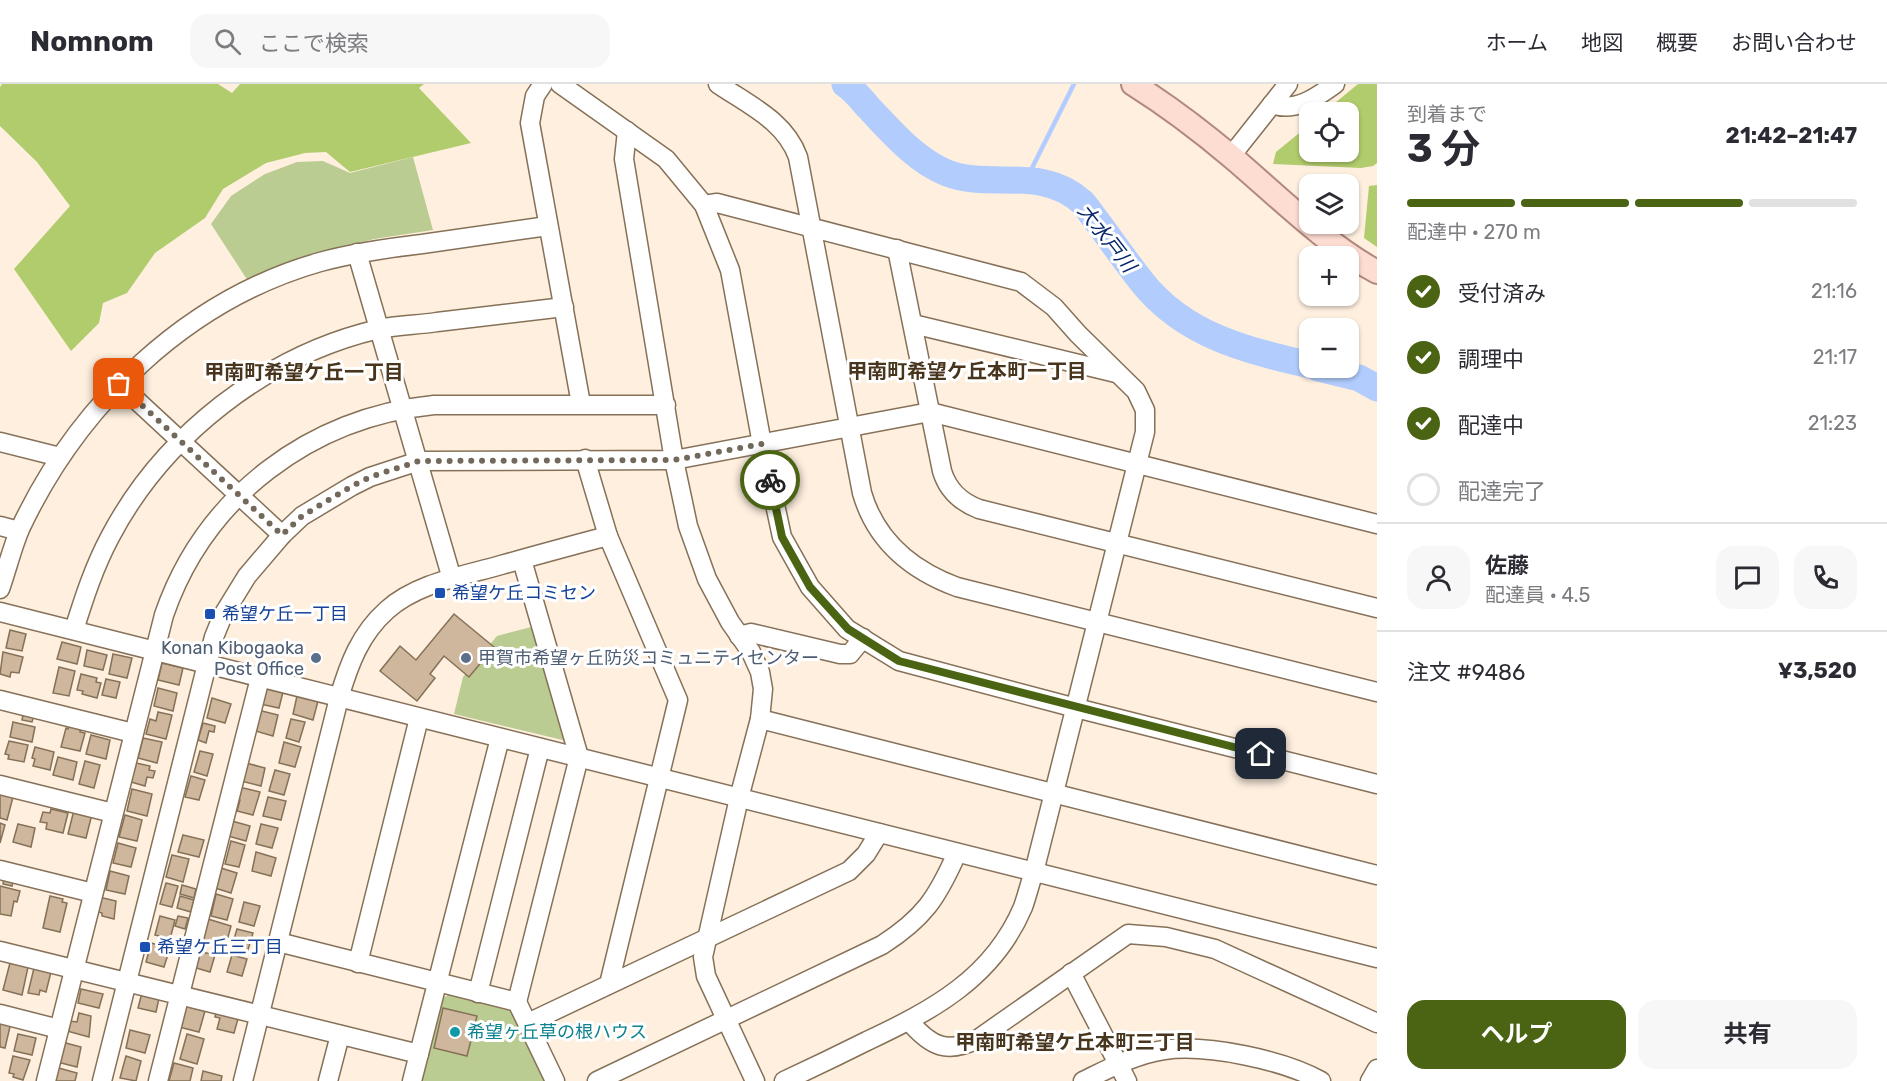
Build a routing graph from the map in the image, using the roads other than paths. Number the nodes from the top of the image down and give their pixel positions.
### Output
1 (543, 84) edge
2 (560, 84) edge
3 (718, 84) edge
4 (1132, 84) edge
5 (1288, 84) edge
6 (1335, 84) edge
7 (1272, 104) junction
8 (627, 131) junction
9 (1230, 156) junction
10 (704, 205) junction
11 (548, 226) junction
12 (811, 227) junction
13 (897, 249) junction
14 (357, 253) junction
15 (1377, 272) edge
16 (564, 307) junction
17 (913, 324) junction
18 (379, 329) junction
19 (1118, 374) junction
20 (119, 384) junction
21 (581, 404) junction
22 (666, 405) junction
23 (403, 408) junction
24 (930, 412) junction
25 (849, 426) junction
26 (0, 442) edge
27 (180, 442) junction
28 (762, 444) junction
29 (60, 457) junction
30 (585, 459) junction
31 (674, 460) junction
32 (419, 461) junction
33 (1136, 463) junction
34 (239, 495) junction
35 (1377, 524) edge
36 (0, 526) edge
37 (19, 531) junction
38 (282, 535) junction
39 (608, 536) junction
40 (1116, 542) junction
41 (522, 560) junction
42 (452, 579) junction
43 (0, 589) edge
44 (1377, 608) edge
45 (0, 612) edge
46 (1096, 621) junction
47 (74, 630) junction
48 (739, 636) junction
49 (863, 638) junction
50 (154, 650) junction
51 (207, 664) junction
52 (260, 678) junction
53 (1377, 692) edge
54 (339, 698) junction
55 (0, 700) edge
56 (1076, 708) junction
57 (419, 718) junction
58 (760, 719) junction
59 (133, 734) junction
60 (500, 738) junction
61 (540, 748) junction
62 (579, 758) junction
63 (660, 778) junction
64 (1377, 784) edge
65 (0, 785) edge
66 (1053, 793) junction
67 (739, 798) junction
68 (113, 813) junction
69 (879, 833) junction
70 (957, 853) junction
71 (0, 870) edge
72 (1034, 872) junction
73 (1377, 875) edge
74 (93, 893) junction
75 (706, 938) junction
76 (278, 942) junction
77 (0, 951) edge
78 (1377, 958) edge
79 (358, 963) junction
80 (74, 969) junction
81 (1071, 973) junction
82 (127, 982) junction
83 (437, 982) junction
84 (609, 984) junction
85 (478, 993) junction
86 (180, 995) junction
87 (517, 1002) junction
88 (0, 1014) edge
89 (260, 1016) junction
90 (726, 1019) junction
91 (909, 1021) junction
92 (528, 1023) junction
93 (1377, 1023) edge
94 (59, 1029) junction
95 (340, 1035) junction
96 (419, 1054) junction
97 (1119, 1064) junction
98 (1377, 1069) edge
99 (46, 1081) edge
100 (102, 1081) edge
101 (158, 1081) edge
102 (243, 1081) edge
103 (328, 1081) edge
104 (412, 1081) edge
105 (555, 1081) edge
106 (597, 1081) edge
107 (754, 1081) edge
108 (784, 1081) edge
109 (1083, 1081) edge
110 (1127, 1081) edge
111 (1321, 1081) edge
112 (1370, 1081) edge

1 - 11 street
2 - 8 street
3 - 12 street
4 - 9 main road
5 - 7 street
6 - 7 street
7 - 9 street
8 - 10 street
8 - 22 street
9 - 15 main road
10 - 12 street
10 - 28 street
11 - 14 street
11 - 16 street
12 - 13 street
12 - 25 street
13 - 17 street
13 - 19 street
14 - 18 street
14 - 20 street
16 - 18 street
16 - 21 street
17 - 19 street
17 - 24 street
18 - 23 street
18 - 27 street
19 - 33 street
20 - 27 street
20 - 29 street
21 - 22 street
21 - 23 street
22 - 31 street
23 - 32 street
23 - 34 street
24 - 25 street
24 - 33 street
24 - 40 street
25 - 28 street
25 - 46 street
26 - 29 street
27 - 34 street
27 - 47 street
28 - 31 street
28 - 49 street
29 - 37 street
30 - 31 street
30 - 32 street
30 - 39 street
31 - 48 street
32 - 38 street
32 - 42 street
33 - 35 street
33 - 40 street
34 - 38 street
34 - 50 street
36 - 37 street
37 - 43 street
38 - 51 street
39 - 41 street
39 - 63 street
40 - 44 street
40 - 46 street
41 - 42 street
41 - 62 street
42 - 54 street
45 - 47 street
46 - 53 street
46 - 56 street
47 - 50 street
48 - 49 street
48 - 58 street
49 - 56 street
50 - 51 street
50 - 59 street
51 - 52 street
51 - 82 street
52 - 54 street
52 - 86 street
54 - 57 street
54 - 76 street
55 - 59 street
56 - 64 street
56 - 66 street
57 - 60 street
57 - 79 street
58 - 66 street
58 - 67 street
59 - 68 street
60 - 61 street
60 - 83 street
61 - 62 street
61 - 85 street
62 - 63 street
62 - 87 street
63 - 67 street
63 - 84 street
65 - 68 street
66 - 72 street
66 - 73 street
67 - 69 street
67 - 75 street
68 - 74 street
69 - 70 street
69 - 75 street
70 - 72 street
70 - 90 street
71 - 74 street
72 - 78 street
72 - 91 street
74 - 80 street
75 - 84 street
75 - 90 street
76 - 79 street
76 - 89 street
77 - 80 street
79 - 83 street
80 - 82 street
80 - 94 street
81 - 91 street
81 - 93 street
81 - 97 street
82 - 86 street
82 - 100 street
83 - 85 street
83 - 96 street
84 - 92 street
85 - 87 street
86 - 89 street
86 - 101 street
87 - 92 street
88 - 94 street
89 - 95 street
89 - 102 street
90 - 106 street
90 - 107 street
91 - 108 street
92 - 105 street
94 - 99 street
95 - 96 street
95 - 103 street
96 - 104 street
97 - 109 street
97 - 110 street
97 - 111 street
98 - 112 street

